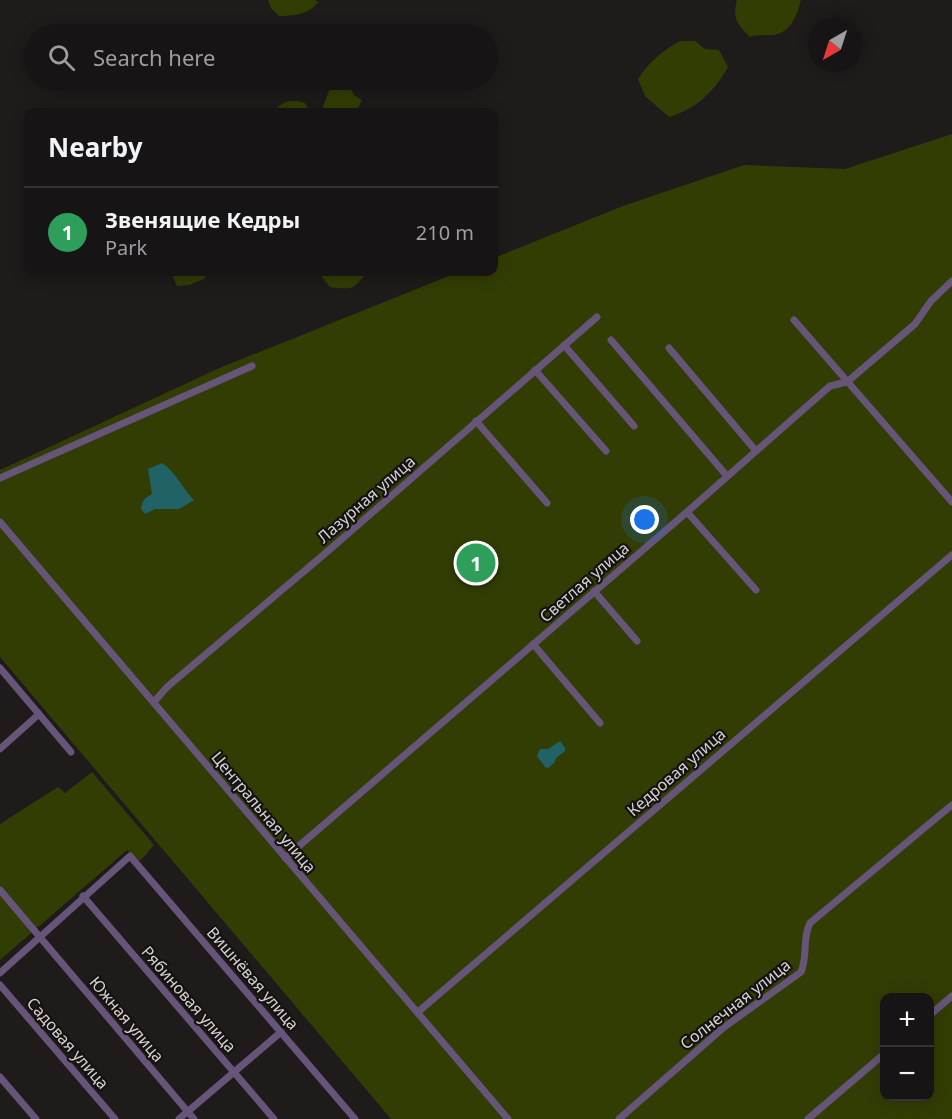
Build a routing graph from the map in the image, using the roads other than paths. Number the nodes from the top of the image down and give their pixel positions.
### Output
1 (952, 281) edge
2 (597, 317) dead end
3 (794, 320) dead end
4 (611, 340) dead end
5 (564, 345) junction
6 (669, 348) dead end
7 (252, 366) dead end
8 (536, 370) junction
9 (847, 382) junction
10 (476, 421) junction
11 (634, 426) dead end
12 (606, 451) dead end
13 (756, 451) junction
14 (727, 476) junction
15 (0, 478) edge
16 (952, 502) edge
17 (547, 503) dead end
18 (687, 512) junction
19 (0, 522) edge
20 (952, 555) edge
21 (756, 590) dead end
22 (594, 591) junction
23 (637, 641) dead end
24 (532, 644) junction
25 (0, 668) edge
26 (154, 702) junction
27 (39, 714) junction
28 (600, 723) dead end
29 (0, 749) edge
30 (71, 752) dead end
31 (952, 805) edge
32 (285, 858) junction
33 (0, 890) edge
34 (83, 896) junction
35 (39, 936) junction
36 (0, 973) edge
37 (0, 985) edge
38 (952, 996) edge
39 (418, 1012) junction
40 (934, 1012) edge
41 (281, 1032) junction
42 (880, 1058) edge
43 (234, 1072) junction
44 (0, 1077) edge
45 (188, 1112) junction
46 (36, 1119) edge
47 (115, 1119) edge
48 (179, 1119) edge
49 (194, 1119) edge
50 (274, 1119) edge
51 (354, 1119) edge
52 (508, 1119) edge
53 (619, 1119) edge
54 (808, 1119) edge

1 - 9 street, Светлая улица
2 - 5 street, Лазурная улица
3 - 9 street
4 - 14 street
5 - 8 street, Лазурная улица
5 - 11 street
6 - 13 street
7 - 15 street
8 - 10 street, Лазурная улица
8 - 12 street
9 - 13 street, Светлая улица
9 - 16 street
10 - 17 street
10 - 26 street, Лазурная улица
13 - 14 street, Светлая улица
14 - 18 street, Светлая улица
18 - 21 street
18 - 22 street, Светлая улица
19 - 26 street, Центральная улица
20 - 39 street, Кедровая улица
22 - 23 street
22 - 24 street, Светлая улица
24 - 28 street
24 - 32 street, Светлая улица
25 - 27 street
26 - 32 street, Центральная улица
27 - 29 street
27 - 30 street
31 - 53 street, Солнечная улица
32 - 39 street, Центральная улица
33 - 35 street, Южная улица
34 - 35 street
34 - 41 street, Вишнёвая улица
34 - 43 street, Рябиновая улица
35 - 36 street
35 - 45 street, Южная улица
37 - 47 street, Садовая улица
38 - 40 street
39 - 52 street, Центральная улица
41 - 43 street
41 - 51 street, Вишнёвая улица
42 - 54 street
43 - 45 street
43 - 50 street, Рябиновая улица
44 - 46 street
45 - 48 street
45 - 49 street, Южная улица

